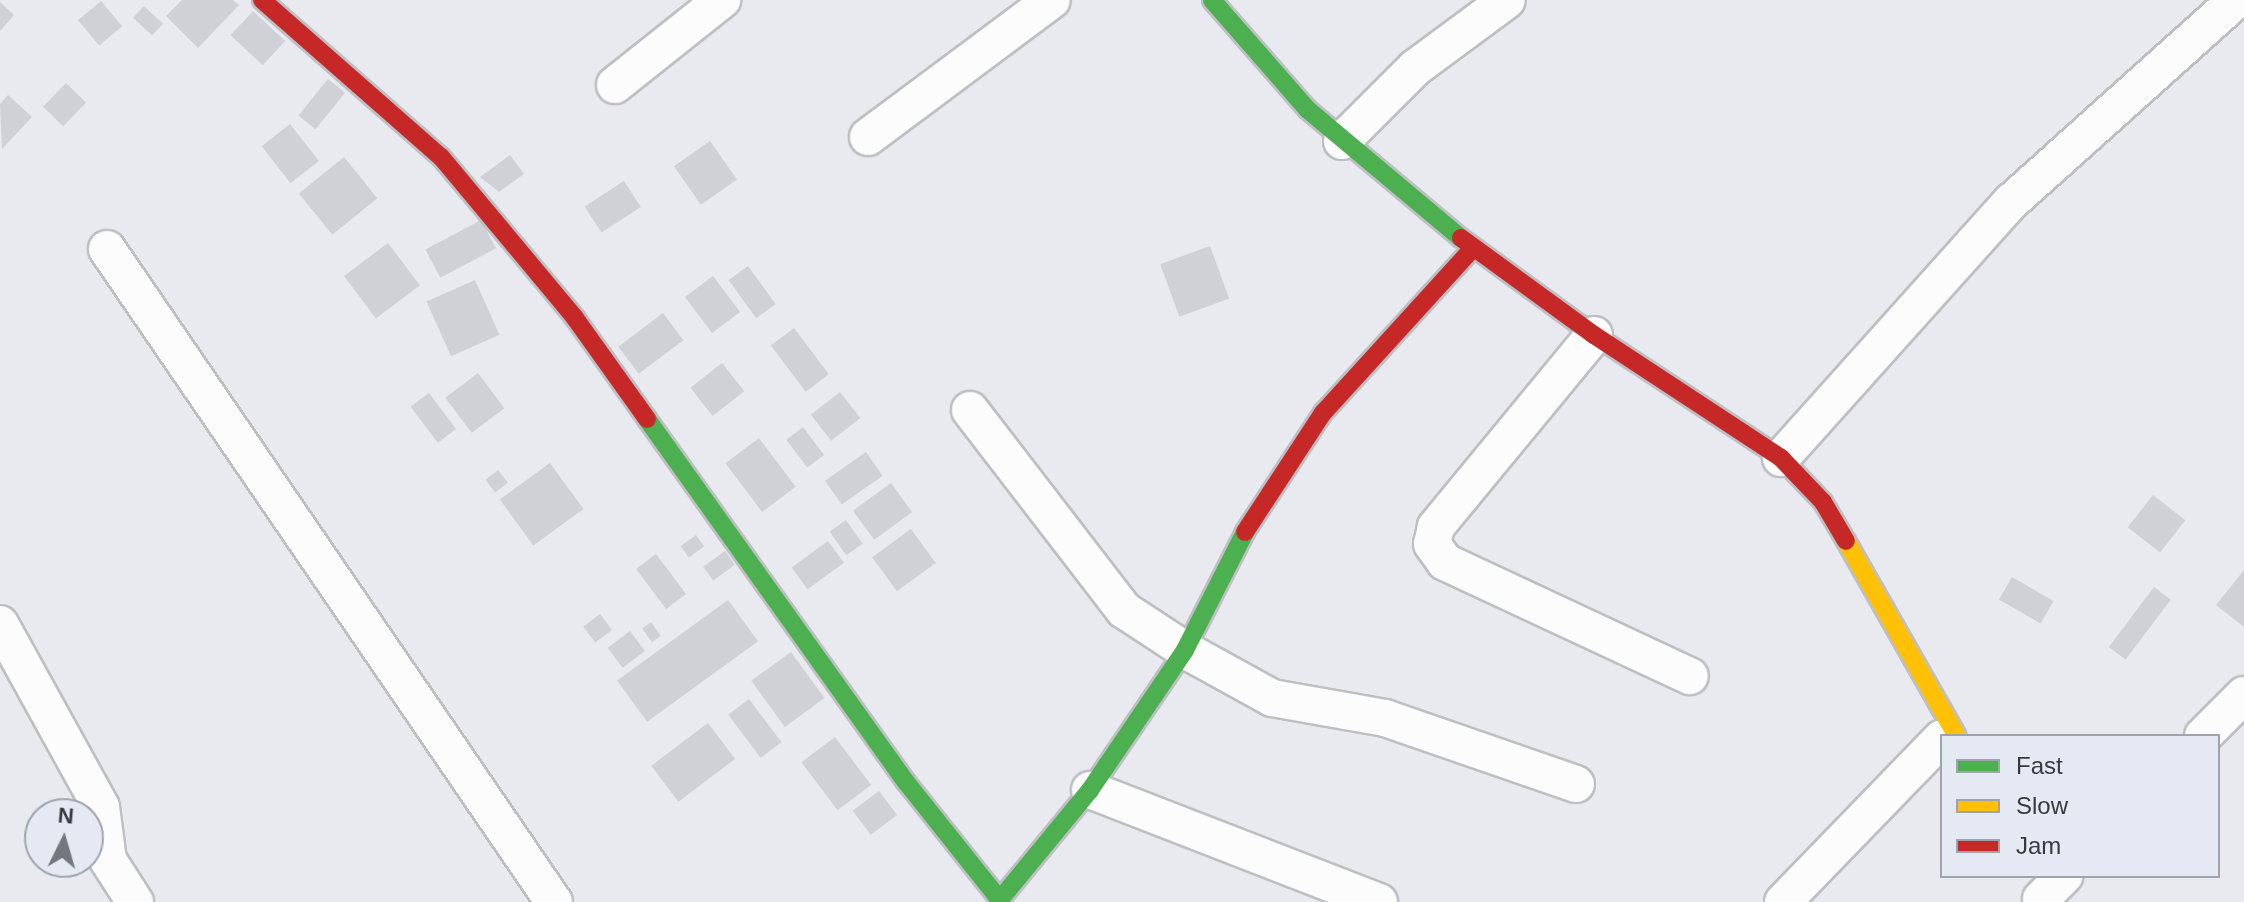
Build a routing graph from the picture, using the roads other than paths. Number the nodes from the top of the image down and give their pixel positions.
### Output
1 (262, 0) edge
2 (722, 0) edge
3 (1052, 0) edge
4 (1212, 0) edge
5 (1507, 0) edge
6 (2236, 0) edge
7 (615, 85) dead end
8 (868, 137) dead end
9 (1342, 141) junction
10 (1473, 248) junction
11 (107, 249) dead end
12 (1594, 335) junction
13 (970, 410) dead end
14 (1781, 458) junction
15 (0, 624) edge
16 (1185, 650) junction
17 (1690, 676) dead end
18 (2244, 695) edge
19 (1949, 734) edge
20 (2205, 734) edge
21 (1940, 743) edge
22 (1576, 784) dead end
23 (1090, 790) junction
24 (999, 901) edge
25 (135, 902) edge
26 (554, 902) edge
27 (1379, 902) edge
28 (1783, 902) edge

1 - 24 street
2 - 7 street
3 - 8 street
4 - 9 street
5 - 9 street
6 - 14 street
9 - 10 street
10 - 12 street
10 - 16 street
11 - 26 street
12 - 14 street
12 - 17 street
13 - 16 street
14 - 19 street
15 - 25 street
16 - 22 street
16 - 23 street
18 - 20 street
21 - 28 street
23 - 24 street
23 - 27 street

